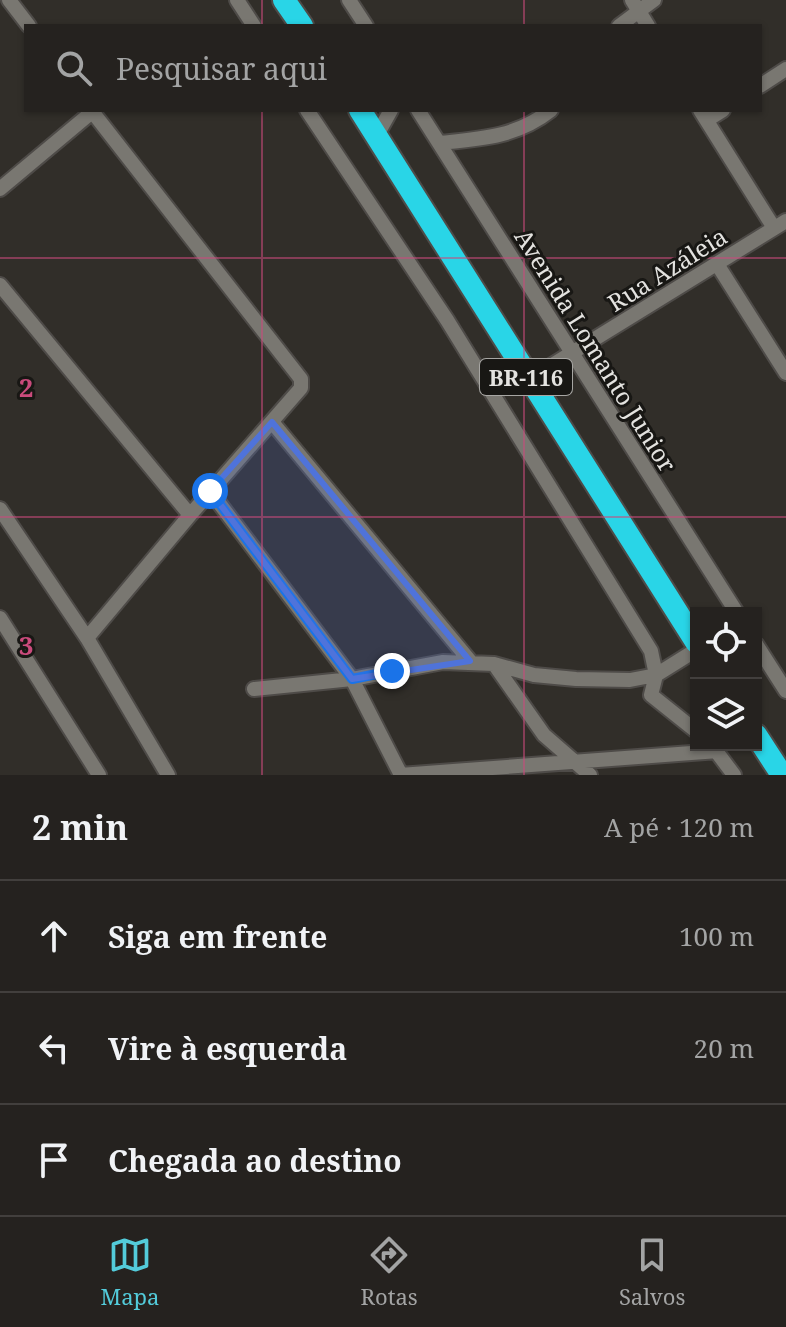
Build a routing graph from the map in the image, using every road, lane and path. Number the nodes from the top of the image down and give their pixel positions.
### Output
1 (9, 0) edge
2 (237, 0) edge
3 (284, 0) edge
4 (349, 0) edge
5 (654, 0) edge
6 (635, 5) edge
7 (27, 24) edge
8 (253, 24) edge
9 (301, 24) edge
10 (365, 24) edge
11 (621, 24) edge
12 (647, 24) edge
13 (786, 69) edge
14 (762, 85) edge
15 (90, 112) edge
16 (92, 112) edge
17 (308, 112) edge
18 (361, 112) edge
19 (390, 112) edge
20 (419, 112) edge
21 (548, 112) edge
22 (704, 115) edge
23 (377, 135) junction
24 (439, 143) junction
25 (0, 189) edge
26 (780, 224) edge
27 (717, 264) junction
28 (0, 285) edge
29 (572, 354) junction
30 (786, 373) edge
31 (528, 380) junction
32 (272, 422) junction
33 (210, 491) junction
34 (0, 509) edge
35 (190, 515) junction
36 (733, 607) edge
37 (0, 618) edge
38 (690, 633) edge
39 (87, 638) junction
40 (762, 653) edge
41 (690, 654) edge
42 (470, 661) junction
43 (494, 664) junction
44 (656, 675) junction
45 (352, 679) junction
46 (254, 689) dead end
47 (786, 691) edge
48 (690, 726) edge
49 (762, 744) edge
50 (690, 750) edge
51 (717, 751) edge
52 (572, 760) junction
53 (458, 772) edge
54 (99, 775) edge
55 (168, 775) edge
56 (401, 775) edge
57 (590, 775) edge
58 (734, 775) edge
59 (782, 775) edge

1 - 7 street
2 - 8 street
3 - 9 highway
4 - 10 street
5 - 6 street
6 - 11 street
6 - 12 street
13 - 14 street
15 - 25 street
16 - 32 street
17 - 44 street
18 - 23 highway, BR-116
19 - 23 street
20 - 24 street, Avenida Lomanto Junior
21 - 24 street
22 - 26 street
23 - 31 highway, BR-116
24 - 29 street, Avenida Lomanto Junior
26 - 27 street, Rua Azáleia
27 - 29 street, Rua Azáleia
27 - 30 street
28 - 35 street
29 - 31 street, Rua Azáleia
29 - 36 street, Avenida Lomanto Junior
31 - 38 highway, BR-116
32 - 33 street
32 - 42 street
33 - 35 street
33 - 45 street
34 - 39 street
35 - 39 street
37 - 54 street
39 - 55 street
40 - 47 street
41 - 44 street
42 - 43 street
42 - 45 street
43 - 44 street
43 - 52 street
44 - 48 street
45 - 46 street
45 - 56 street
49 - 59 highway
50 - 52 street
51 - 58 street
52 - 53 street
52 - 57 street
53 - 56 street

